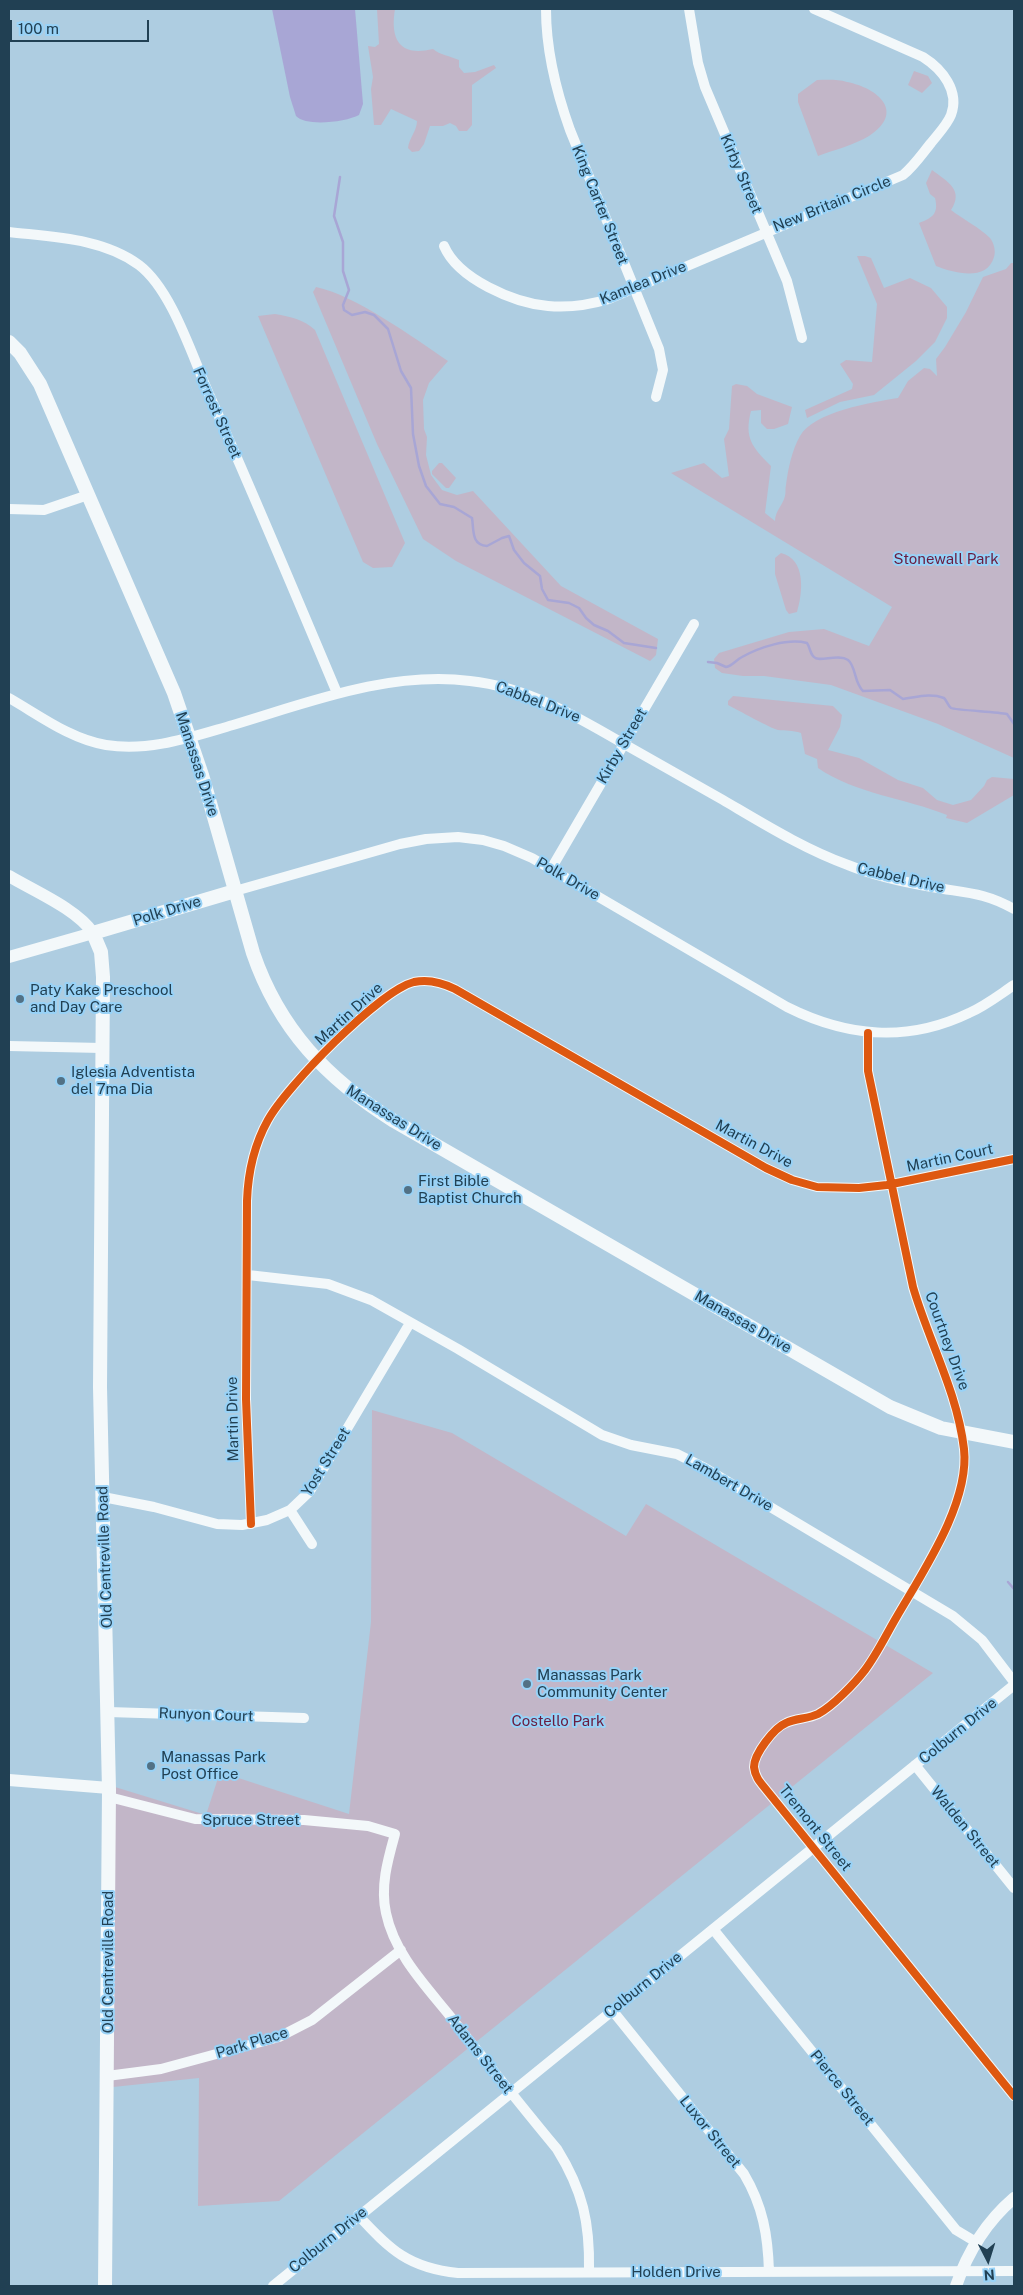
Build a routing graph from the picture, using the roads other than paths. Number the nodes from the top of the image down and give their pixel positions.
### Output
1 (546, 9) edge
2 (689, 9) edge
3 (814, 9) edge
4 (766, 231) junction
5 (9, 232) edge
6 (444, 246) dead end
7 (634, 289) junction
8 (802, 338) dead end
9 (9, 342) edge
10 (656, 397) dead end
11 (88, 495) junction
12 (9, 509) edge
13 (694, 624) dead end
14 (337, 693) junction
15 (9, 698) edge
16 (190, 738) junction
17 (624, 744) junction
18 (551, 869) junction
19 (9, 876) edge
20 (235, 891) junction
21 (1014, 909) edge
22 (93, 933) junction
23 (9, 957) edge
24 (1014, 985) edge
25 (868, 1032) junction
26 (9, 1046) edge
27 (102, 1048) junction
28 (317, 1060) junction
29 (1014, 1159) edge
30 (891, 1184) junction
31 (248, 1275) junction
32 (410, 1323) junction
33 (960, 1432) junction
34 (1014, 1442) edge
35 (103, 1497) junction
36 (290, 1510) junction
37 (251, 1524) junction
38 (312, 1544) dead end
39 (912, 1591) junction
40 (1014, 1683) edge
41 (108, 1712) junction
42 (304, 1718) dead end
43 (915, 1766) junction
44 (9, 1780) edge
45 (109, 1793) junction
46 (395, 1834) joint
47 (813, 1848) junction
48 (1014, 1888) edge
49 (713, 1929) junction
50 (402, 1950) junction
51 (612, 2010) junction
52 (107, 2076) junction
53 (510, 2093) junction
54 (1014, 2096) edge
55 (1014, 2198) edge
56 (358, 2215) junction
57 (976, 2242) junction
58 (589, 2271) junction
59 (961, 2271) junction
60 (1014, 2271) edge
61 (768, 2272) junction
62 (105, 2286) edge
63 (272, 2286) edge
64 (956, 2286) edge

1 - 7 street, King Carter Street
2 - 4 street, Kirby Street
3 - 4 street, New Britain Circle
4 - 7 street, Kamlea Drive
4 - 8 street, Kirby Street
5 - 14 street, Forrest Street
6 - 7 street, Kamlea Drive
7 - 10 street, King Carter Street
9 - 11 main road, Manassas Drive
11 - 12 street
11 - 16 main road, Manassas Drive
13 - 17 street, Kirby Street
14 - 16 street, Cabbel Drive
14 - 17 street, Cabbel Drive
15 - 16 street, Cabbel Drive
16 - 20 main road, Manassas Drive
17 - 18 street, Kirby Street
17 - 21 street, Cabbel Drive
18 - 20 street, Polk Drive
18 - 25 street, Polk Drive
19 - 22 street, Old Centreville Road
20 - 22 main road, Polk Drive
20 - 28 main road, Manassas Drive
22 - 23 street
22 - 27 main road, Old Centreville Road
24 - 25 street, Polk Drive
25 - 30 street, Courtney Drive
26 - 27 street
27 - 35 main road, Old Centreville Road
28 - 30 street, Martin Drive
28 - 31 street, Martin Drive
28 - 33 main road, Manassas Drive
29 - 30 street, Martin Court
30 - 33 street, Courtney Drive
31 - 32 street, Lambert Drive
31 - 37 street, Martin Drive
32 - 36 street, Yost Street
32 - 39 street, Lambert Drive
33 - 34 main road, Manassas Drive
33 - 39 street, Courtney Drive
35 - 37 street, Yost Street
35 - 41 main road, Old Centreville Road
36 - 37 street, Yost Street
36 - 38 street
39 - 40 street, Lambert Drive
39 - 47 street, Tremont Street
40 - 43 street, Colburn Drive
41 - 42 street, Runyon Court
41 - 45 main road, Old Centreville Road
43 - 47 street, Colburn Drive
43 - 48 street, Walden Street
44 - 45 street, Spruce Street
45 - 46 street, Spruce Street
45 - 52 main road, Old Centreville Road
46 - 50 street, Adams Street
47 - 49 street, Colburn Drive
47 - 54 street, Tremont Street
49 - 51 street, Colburn Drive
49 - 57 street, Pierce Street
50 - 52 street, Park Place
50 - 53 street, Adams Street
51 - 53 street, Colburn Drive
51 - 61 street, Luxor Street
52 - 62 main road, Old Centreville Road
53 - 56 street, Colburn Drive
53 - 58 street, Adams Street
55 - 57 street
56 - 58 street, Holden Drive
56 - 63 street, Colburn Drive
57 - 59 street
58 - 61 street, Holden Drive
59 - 60 street, Holden Drive
59 - 61 street, Holden Drive
59 - 64 street

